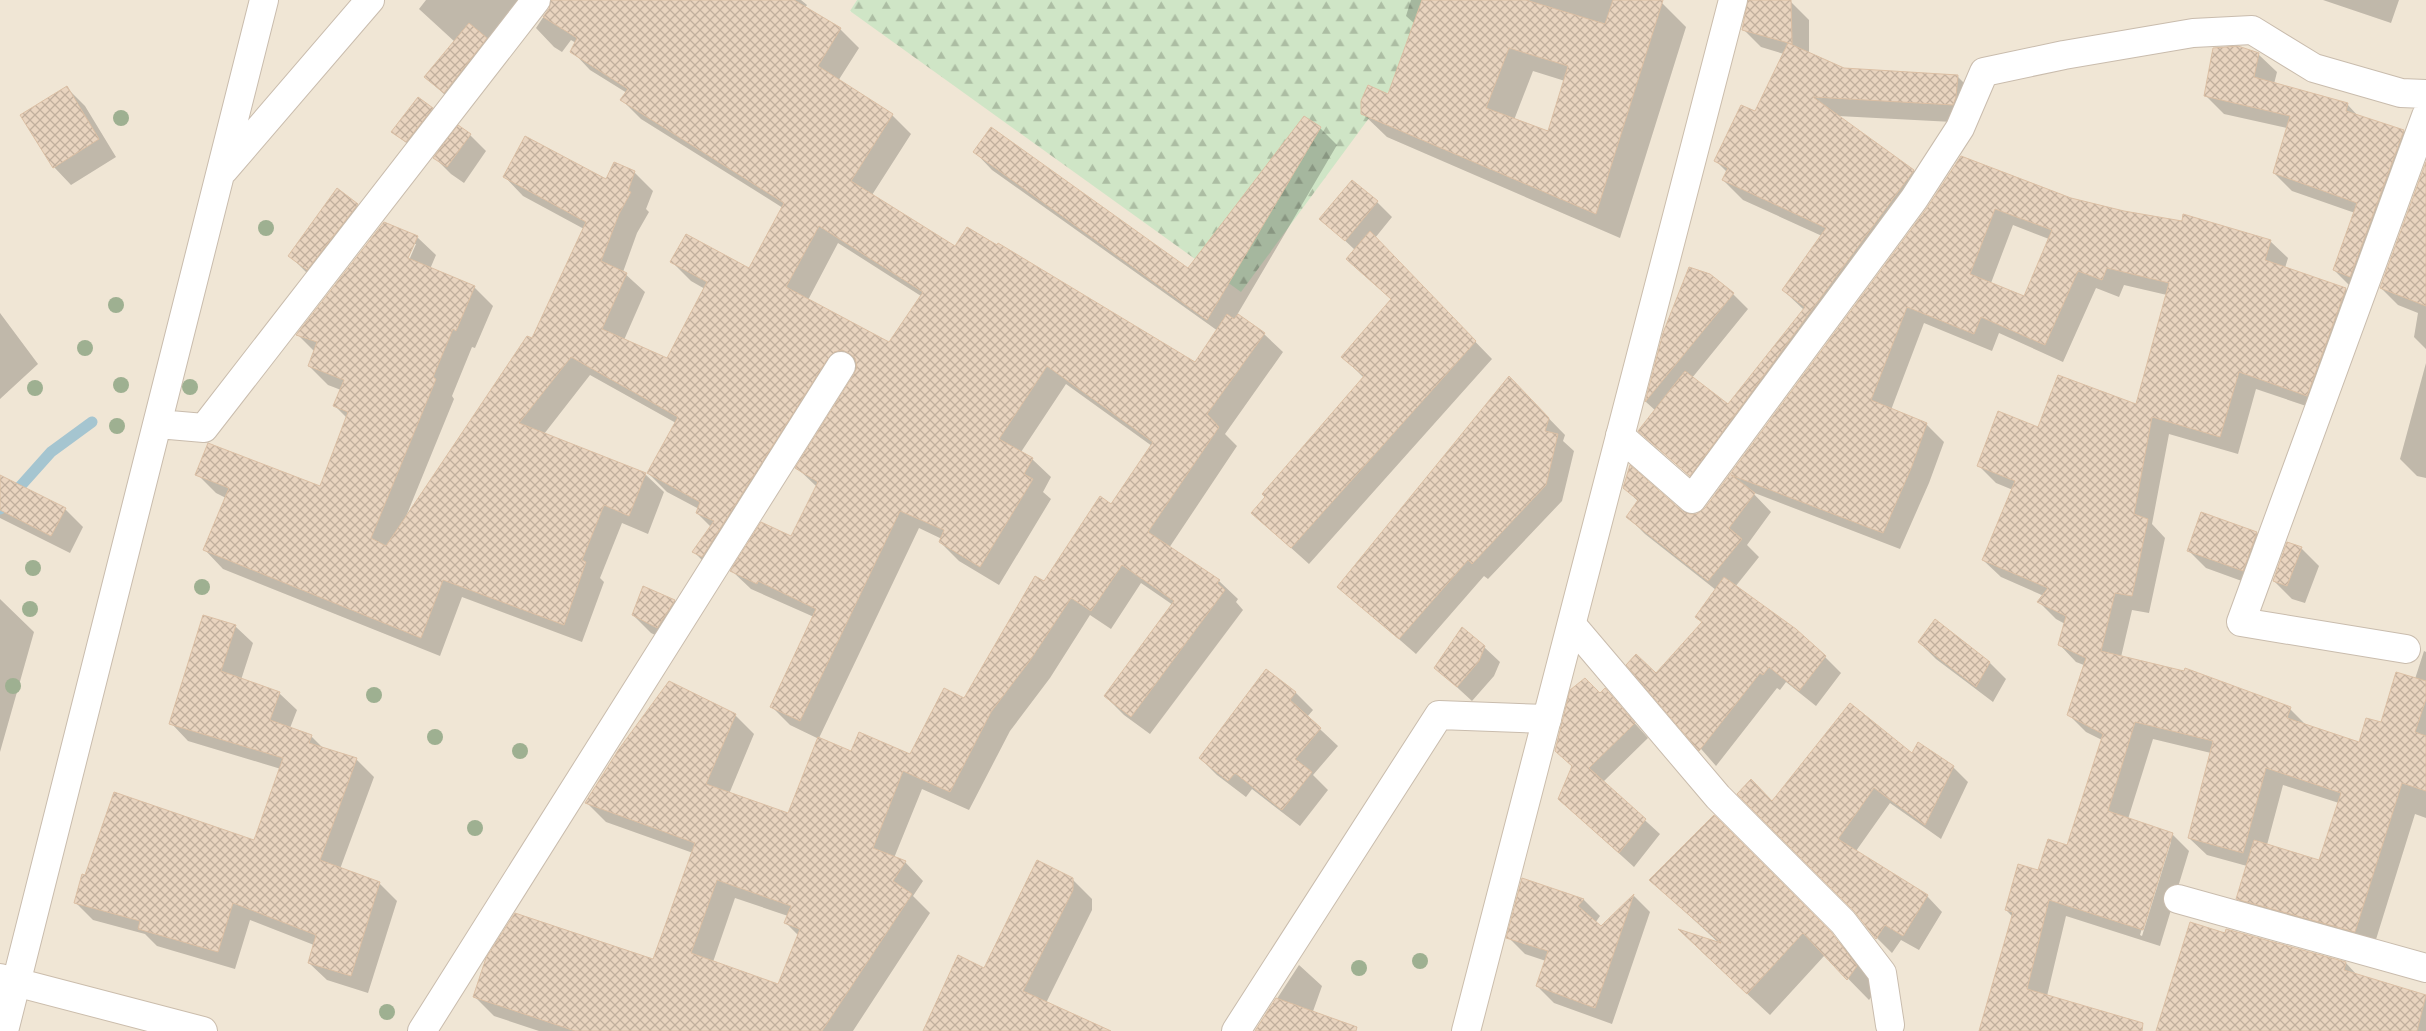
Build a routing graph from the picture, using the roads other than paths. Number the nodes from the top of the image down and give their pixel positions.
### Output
1 (264, 0) edge
2 (370, 0) edge
3 (536, 0) edge
4 (1733, 0) edge
5 (2426, 94) edge
6 (2426, 116) edge
7 (220, 174) junction
8 (841, 366) dead end
9 (158, 424) junction
10 (1620, 436) junction
11 (1572, 625) junction
12 (2406, 649) dead end
13 (1547, 720) junction
14 (2178, 899) dead end
15 (2426, 968) edge
16 (8, 980) edge
17 (1890, 1025) dead end
18 (4, 1031) edge
19 (203, 1031) edge
20 (422, 1031) edge
21 (1236, 1031) edge
22 (1466, 1031) edge

1 - 7 street
2 - 7 street
3 - 9 street
4 - 10 street
5 - 10 street
6 - 12 street
7 - 9 street
8 - 20 street
9 - 16 street
10 - 11 street
11 - 13 street
11 - 17 street
13 - 21 street
13 - 22 street
14 - 15 street
16 - 18 street
16 - 19 street

